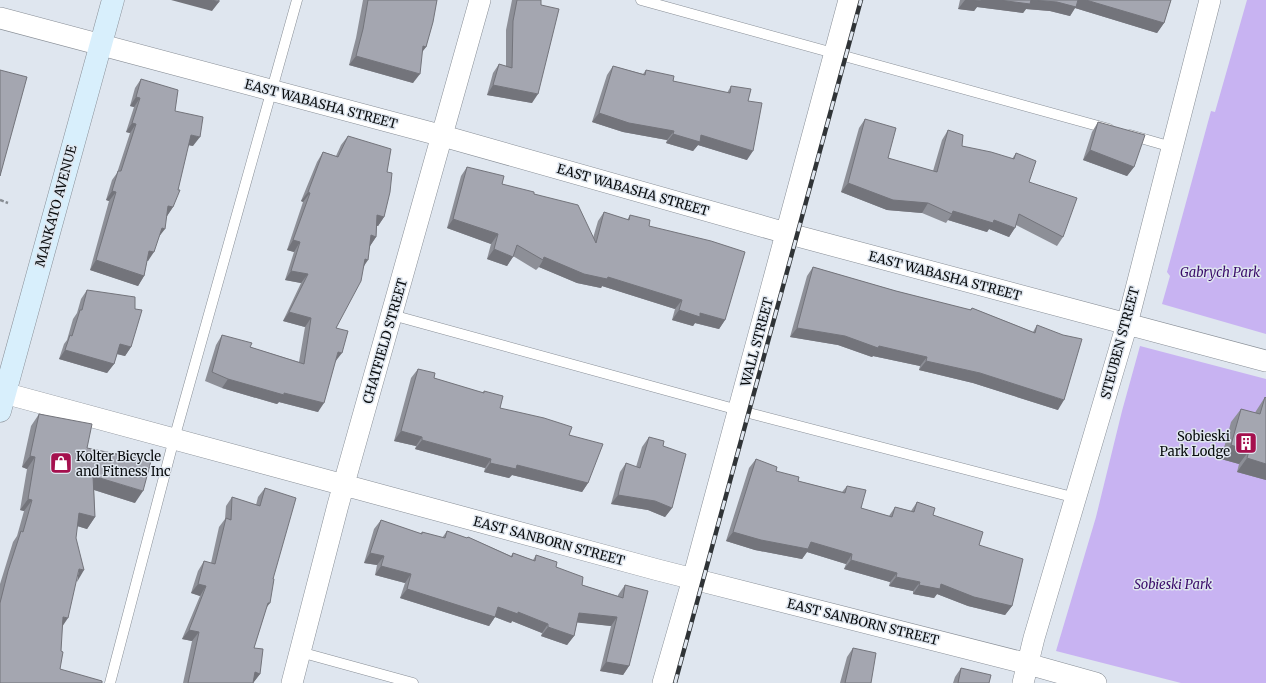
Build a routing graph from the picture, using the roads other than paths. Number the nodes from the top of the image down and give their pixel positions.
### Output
1 (112, 0) edge
2 (297, 0) edge
3 (480, 0) edge
4 (641, 0) edge
5 (849, 0) edge
6 (1210, 0) edge
7 (0, 18) edge
8 (101, 46) junction
9 (835, 52) junction
10 (272, 91) junction
11 (443, 136) junction
12 (1172, 147) junction
13 (786, 233) junction
14 (392, 315) junction
15 (1127, 324) junction
16 (1266, 361) edge
17 (2, 402) edge
18 (739, 410) junction
19 (174, 439) junction
20 (344, 486) junction
21 (1076, 498) junction
22 (693, 579) junction
23 (300, 652) junction
24 (1025, 673) edge
25 (110, 683) edge
26 (292, 683) edge
27 (413, 683) edge
28 (664, 683) edge
29 (1096, 683) edge

1 - 8 main road, MANKATO AVENUE
2 - 10 lane
3 - 11 street, CHATFIELD STREET
4 - 9 lane
5 - 9 street, WALL STREET
6 - 12 street, STEUBEN STREET
7 - 8 street, EAST WABASHA STREET
8 - 10 street, EAST WABASHA STREET
8 - 17 main road, MANKATO AVENUE
9 - 12 lane
9 - 13 street, WALL STREET
10 - 11 street, EAST WABASHA STREET
10 - 19 lane
11 - 13 street, EAST WABASHA STREET
11 - 14 street, CHATFIELD STREET
12 - 15 street, STEUBEN STREET
13 - 15 street, EAST WABASHA STREET
13 - 18 street, WALL STREET
14 - 18 lane
14 - 20 street, CHATFIELD STREET
15 - 16 street, EAST WABASHA STREET
15 - 21 street, STEUBEN STREET
17 - 19 street, EAST SANBORN STREET
18 - 21 lane
18 - 22 street, WALL STREET
19 - 20 street, EAST SANBORN STREET
19 - 25 lane
20 - 22 street, EAST SANBORN STREET
20 - 23 street, CHATFIELD STREET
21 - 24 street, STEUBEN STREET
22 - 24 street, EAST SANBORN STREET
22 - 28 street, WALL STREET
23 - 26 street, CHATFIELD STREET
23 - 27 lane
24 - 29 street, EAST SANBORN STREET

